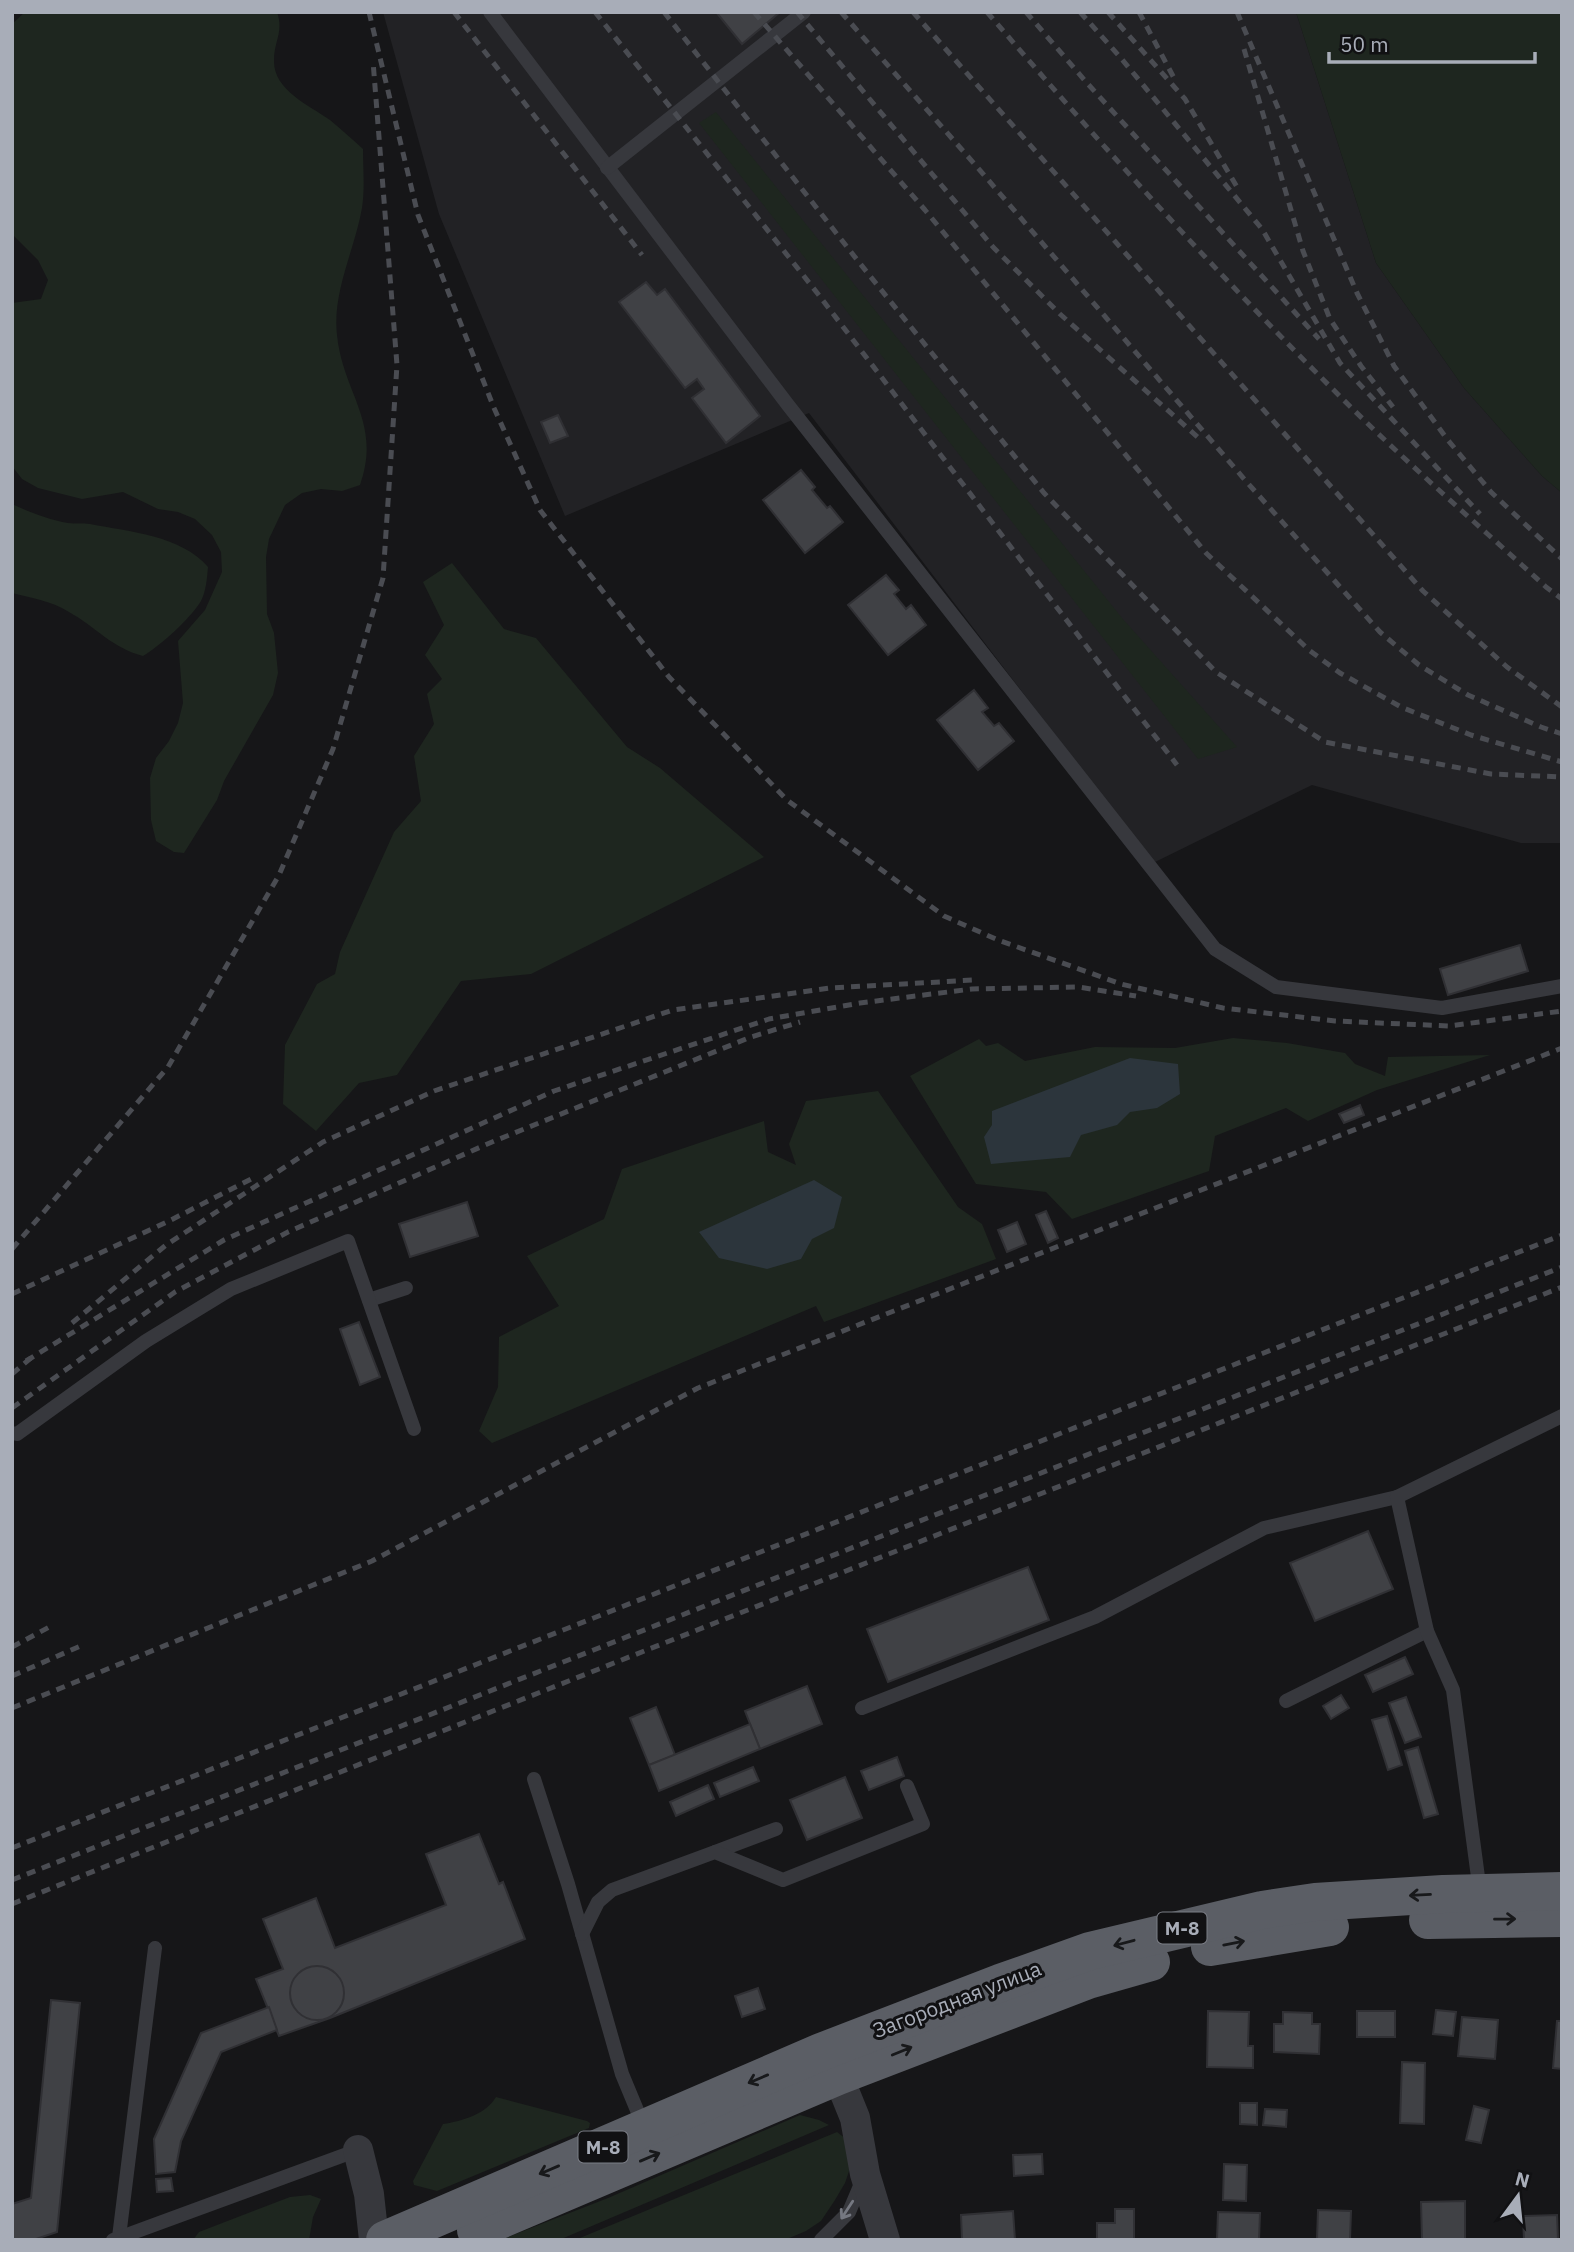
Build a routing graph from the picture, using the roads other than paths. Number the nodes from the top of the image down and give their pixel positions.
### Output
1 (491, 12) edge
2 (804, 12) edge
3 (607, 168) junction
4 (1562, 986) edge
5 (406, 1287) dead end
6 (369, 1300) junction
7 (1562, 1416) edge
8 (414, 1429) dead end
9 (12, 1433) edge
10 (1397, 1497) junction
11 (1427, 1631) junction
12 (1286, 1701) dead end
13 (862, 1708) dead end
14 (534, 1779) dead end
15 (907, 1786) dead end
16 (776, 1829) dead end
17 (715, 1852) junction
18 (1562, 1891) edge
19 (1480, 1892) junction
20 (1562, 1918) edge
21 (582, 1934) junction
22 (155, 1948) dead end
23 (838, 2076) junction
24 (645, 2129) junction
25 (358, 2150) joint
26 (865, 2174) junction
27 (116, 2238) edge
28 (374, 2240) edge
29 (385, 2240) edge
30 (451, 2240) edge
31 (821, 2240) edge
32 (885, 2240) edge

1 - 3 lane
2 - 3 lane
3 - 4 lane
5 - 6 lane
6 - 8 lane
6 - 9 lane
7 - 10 lane
10 - 11 lane
10 - 13 lane
11 - 12 lane
11 - 19 lane
14 - 21 lane
15 - 17 lane
16 - 17 lane
17 - 21 lane
18 - 19 highway, Загородная улица / М-8
19 -> 24 highway, Загородная улица / М-8
23 -> 20 highway, Загородная улица / М-8
21 - 24 lane
22 - 27 lane
23 - 26 street
30 -> 23 highway, Загородная улица / М-8
24 -> 29 highway, Загородная улица / М-8
25 - 27 lane
25 - 28 street
26 -> 31 lane
26 - 32 street

